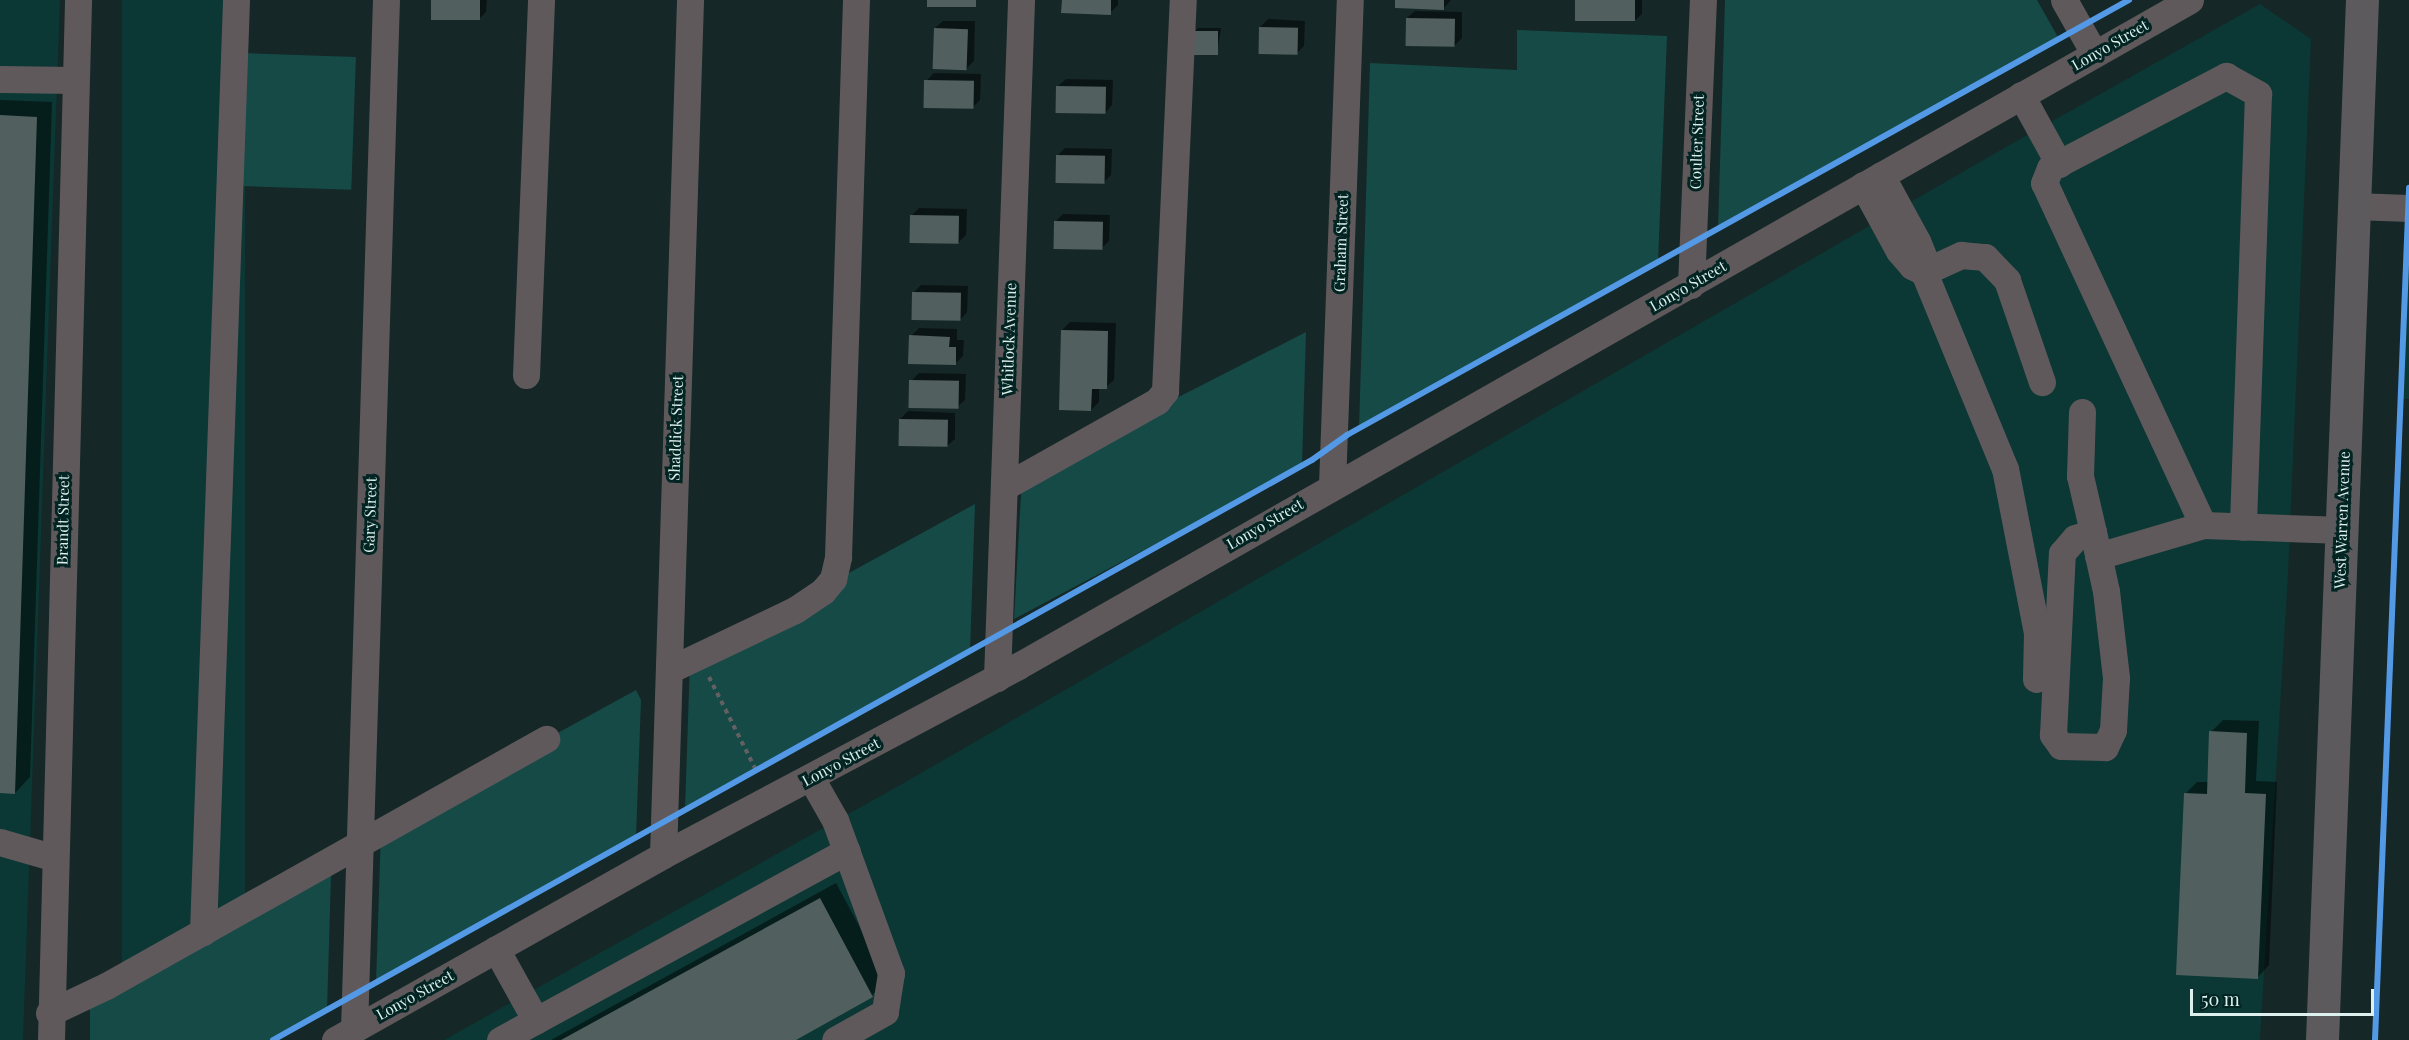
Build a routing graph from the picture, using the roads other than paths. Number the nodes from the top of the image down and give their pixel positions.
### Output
1 (78, 0) edge
2 (236, 0) edge
3 (386, 0) edge
4 (541, 0) edge
5 (690, 0) edge
6 (856, 0) edge
7 (1021, 0) edge
8 (1183, 0) edge
9 (1350, 0) edge
10 (1703, 0) edge
11 (2064, 0) edge
12 (2190, 0) edge
13 (2362, 0) edge
14 (2094, 53) junction
15 (0, 79) edge
16 (74, 80) junction
17 (2021, 95) junction
18 (2059, 164) junction
19 (1872, 180) junction
20 (2354, 206) junction
21 (2409, 208) edge
22 (1924, 272) junction
23 (1691, 285) junction
24 (526, 375) dead end
25 (2042, 382) dead end
26 (2082, 412) dead end
27 (1332, 485) junction
28 (1004, 487) junction
29 (2203, 525) junction
30 (2243, 527) junction
31 (2342, 530) junction
32 (2096, 544) junction
33 (669, 670) junction
34 (997, 678) junction
35 (2036, 679) dead end
36 (546, 739) dead end
37 (811, 778) junction
38 (0, 842) edge
39 (360, 843) junction
40 (847, 851) junction
41 (663, 855) junction
42 (56, 858) junction
43 (203, 932) junction
44 (496, 949) junction
45 (49, 1013) junction
46 (536, 1020) junction
47 (345, 1035) edge
48 (51, 1040) edge
49 (500, 1040) edge
50 (835, 1040) edge
51 (2322, 1040) edge

1 - 16 street, Brandt Street
2 - 43 street
3 - 39 street, Gary Street
4 - 24 street
5 - 33 street, Shaddick Street
6 - 33 street
7 - 28 street, Whitlock Avenue
8 - 28 street
9 - 27 street, Graham Street
10 - 23 street, Coulter Street
11 - 14 street
12 - 14 street, Lonyo Street
13 - 20 main road, West Warren Avenue
14 - 17 street, Lonyo Street
15 - 16 street
16 - 42 street, Brandt Street
17 - 18 street
17 - 19 street, Lonyo Street
18 - 29 street
18 - 30 street
19 - 22 street
19 - 23 street, Lonyo Street
20 - 21 street
20 - 31 main road, West Warren Avenue
22 - 25 street
22 - 35 street
23 - 27 street, Lonyo Street
26 - 32 street
27 - 34 street, Lonyo Street
28 - 34 street, Whitlock Avenue
29 - 30 street
29 - 32 street
30 - 31 street
31 - 51 main road, West Warren Avenue
32 - 32 street
33 - 41 street, Shaddick Street
34 - 37 street, Lonyo Street
36 - 39 street
37 - 40 street
37 - 41 street, Lonyo Street
38 - 42 street
39 - 43 street
39 - 47 street, Gary Street
40 - 46 street
40 - 50 street
41 - 44 street, Lonyo Street
42 - 45 street, Brandt Street
43 - 45 street
44 - 46 street
44 - 47 street, Lonyo Street
45 - 48 street, Brandt Street
46 - 49 street

